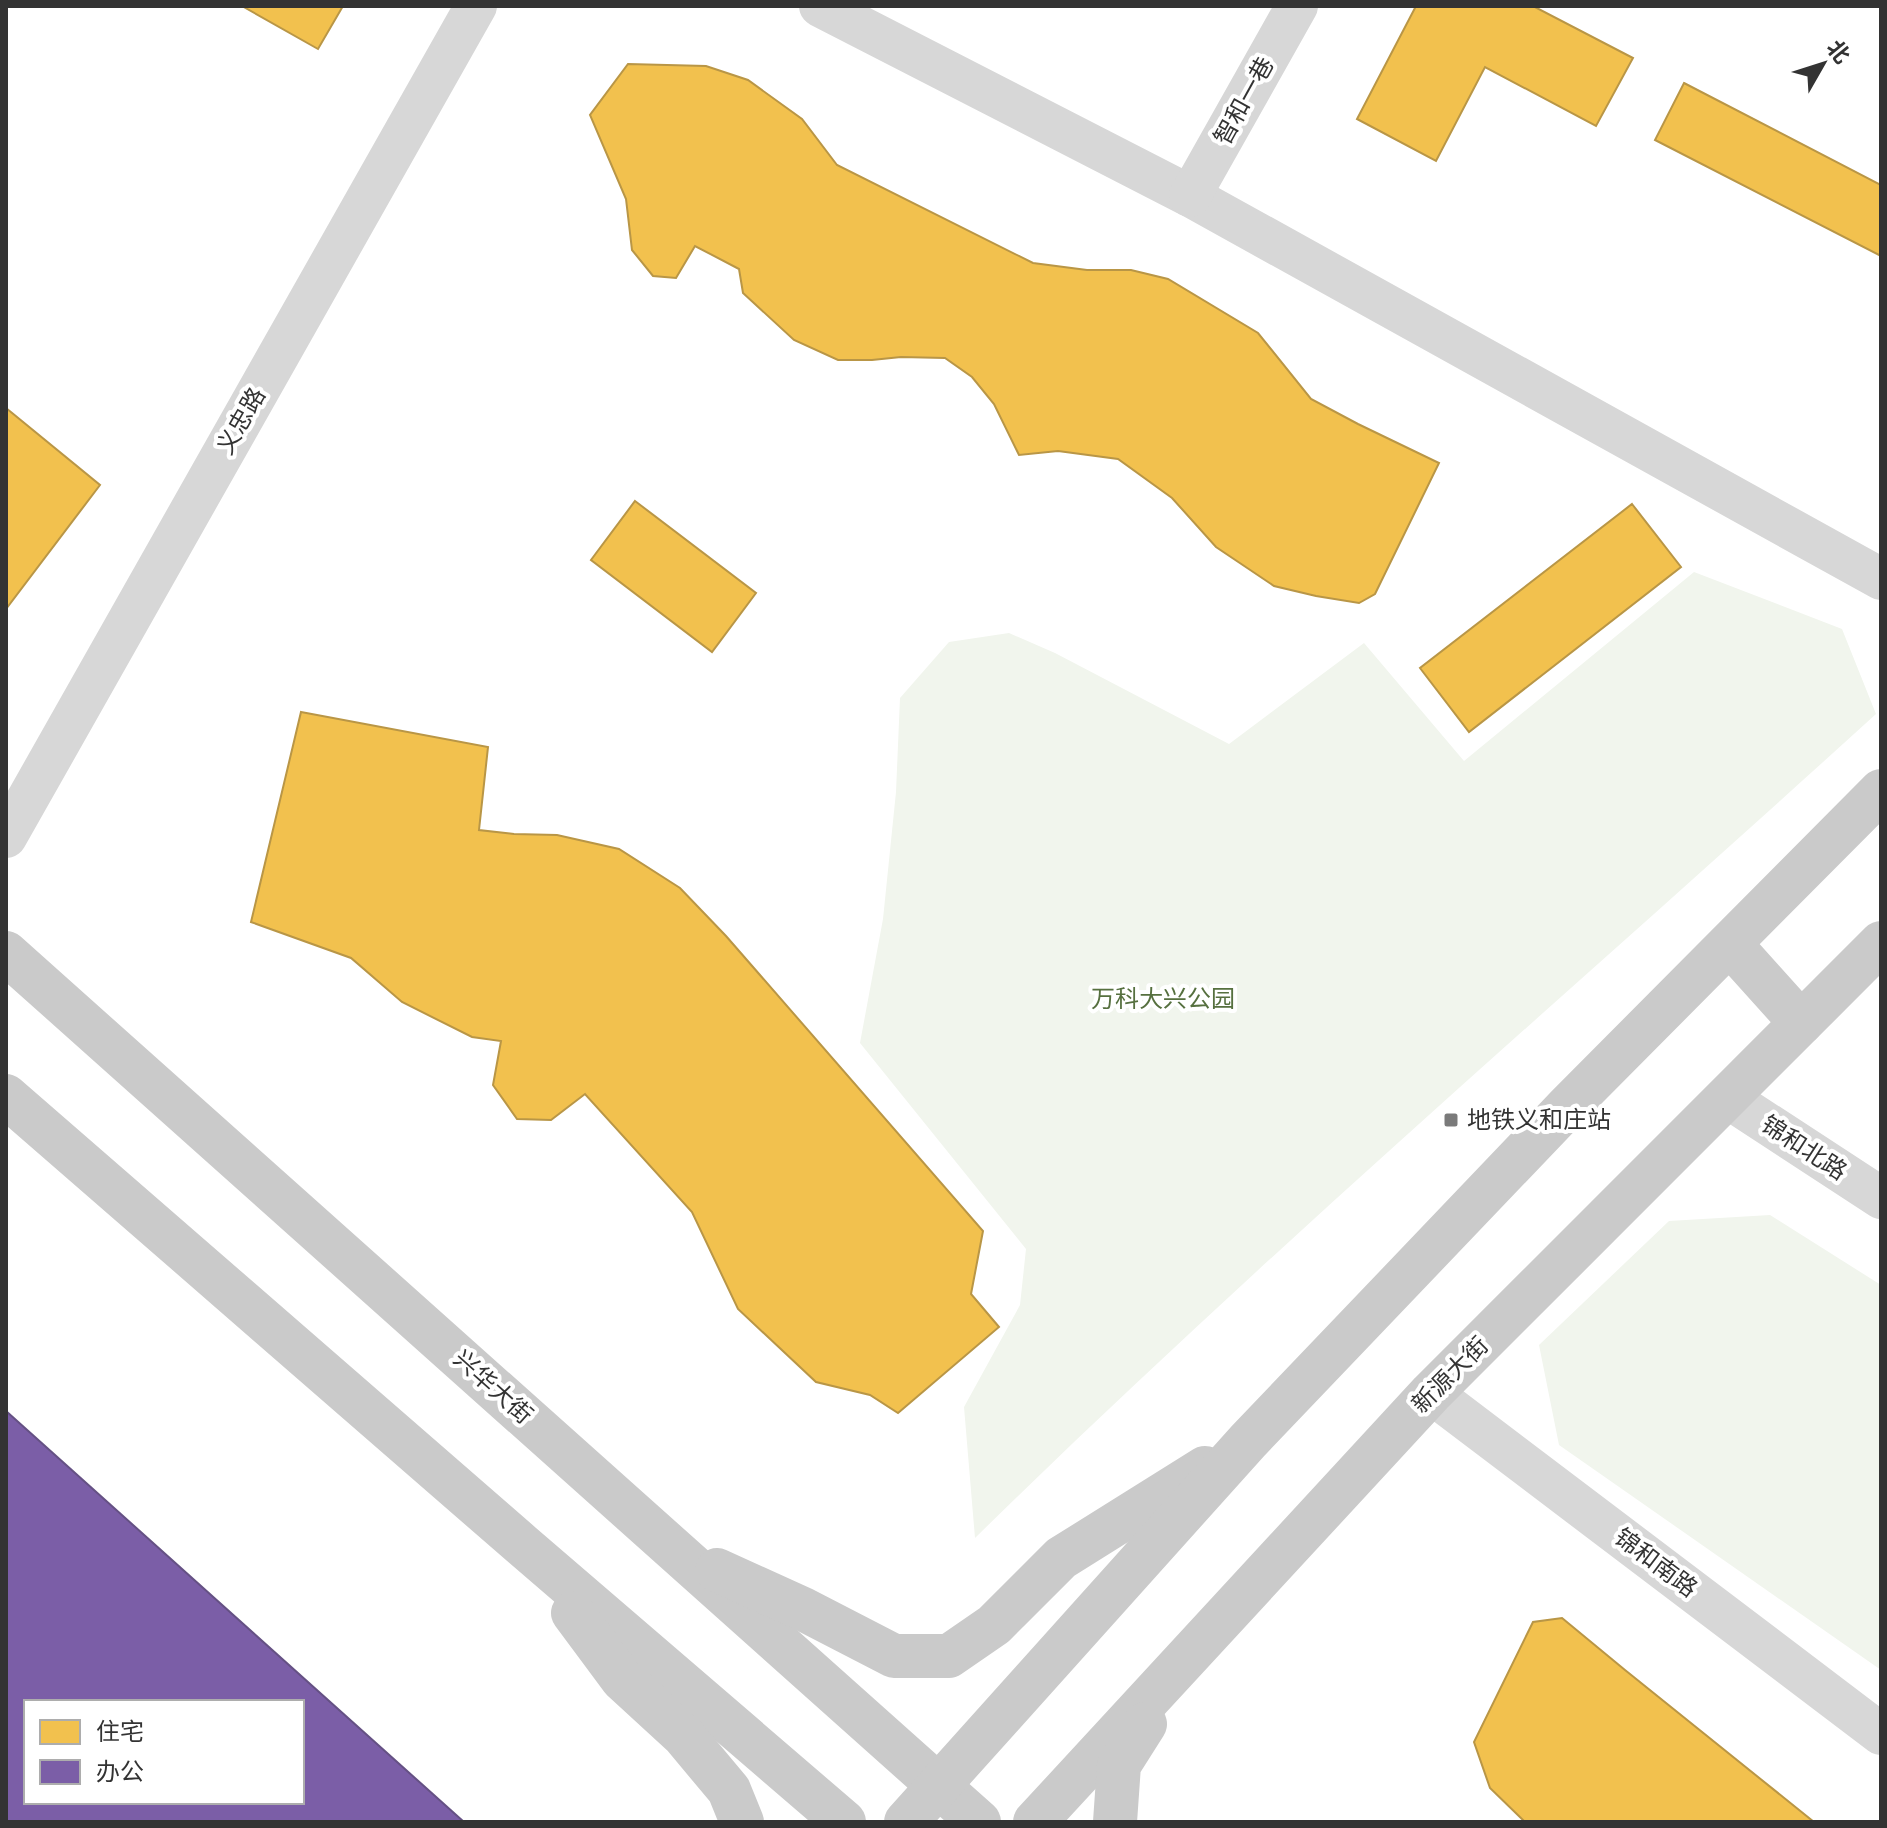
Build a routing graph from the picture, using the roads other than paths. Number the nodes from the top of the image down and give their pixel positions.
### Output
1 (476, 6) edge
2 (820, 6) edge
3 (1297, 6) edge
4 (1190, 196) junction
5 (1881, 579) edge
6 (1881, 791) edge
7 (6, 837) edge
8 (1881, 943) edge
9 (1730, 944) junction
10 (6, 953) edge
11 (1801, 1023) junction
12 (6, 1096) edge
13 (1728, 1098) junction
14 (1881, 1198) edge
15 (1431, 1393) junction
16 (1248, 1441) junction
17 (521, 1544) junction
18 (680, 1554) junction
19 (1234, 1606) junction
20 (1881, 1734) edge
21 (939, 1785) junction
22 (742, 1822) edge
23 (844, 1822) edge
24 (906, 1822) edge
25 (979, 1822) edge
26 (1035, 1822) edge
27 (1115, 1822) edge

1 - 7 street, 义忠路
2 - 4 street
3 - 4 street, 智和一巷
4 - 5 street
6 - 9 main road
8 - 11 main road, 新源大街
9 - 11 main road
9 - 16 main road
10 - 18 main road, 兴华大街
11 - 13 main road, 新源大街
12 - 17 main road
13 - 14 street, 锦和北路
13 - 15 main road, 新源大街
15 - 19 main road, 新源大街
15 - 20 street, 锦和南路
16 - 18 main road
16 - 21 main road
17 - 22 main road
17 - 23 main road
18 - 21 main road, 兴华大街
19 - 26 main road, 新源大街
19 - 27 main road
21 - 24 main road
21 - 25 main road, 兴华大街

